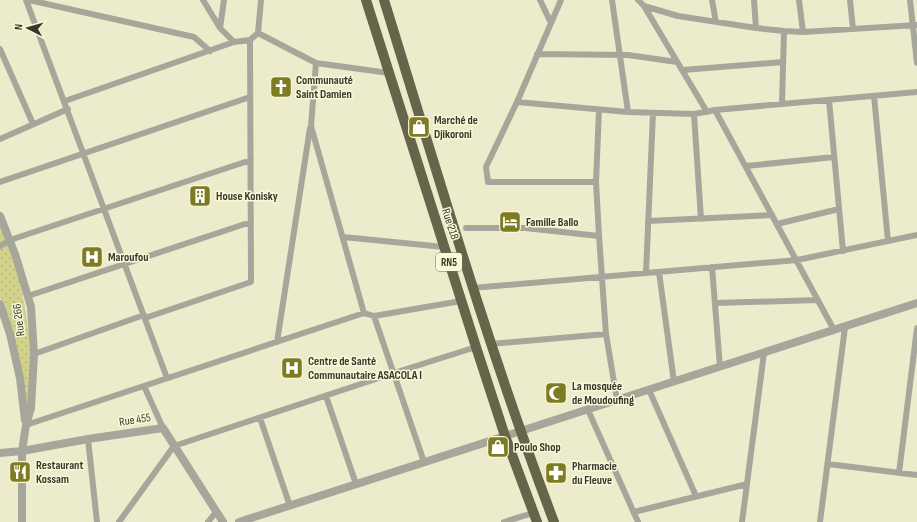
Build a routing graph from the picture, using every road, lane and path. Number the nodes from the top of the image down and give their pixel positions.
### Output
1 (28, 0) edge
2 (203, 0) edge
3 (224, 0) edge
4 (261, 0) edge
5 (366, 0) edge
6 (384, 0) edge
7 (540, 0) edge
8 (561, 0) edge
9 (612, 0) edge
10 (638, 0) edge
11 (712, 0) edge
12 (754, 0) edge
13 (799, 0) edge
14 (850, 0) edge
15 (910, 0) edge
16 (49, 2) edge
17 (644, 6) junction
18 (716, 22) junction
19 (550, 23) junction
20 (915, 25) edge
21 (220, 28) junction
22 (756, 28) junction
23 (853, 29) junction
24 (784, 31) junction
25 (803, 32) junction
26 (258, 33) junction
27 (250, 40) junction
28 (234, 42) junction
29 (0, 49) edge
30 (210, 51) junction
31 (538, 54) junction
32 (620, 55) junction
33 (678, 62) junction
34 (783, 62) junction
35 (917, 62) edge
36 (316, 63) junction
37 (683, 70) junction
38 (388, 73) junction
39 (917, 92) edge
40 (250, 96) junction
41 (874, 96) junction
42 (829, 100) junction
43 (65, 101) junction
44 (517, 102) junction
45 (782, 104) junction
46 (68, 110) junction
47 (599, 110) junction
48 (716, 110) junction
49 (628, 112) junction
50 (707, 112) junction
51 (653, 113) junction
52 (694, 114) junction
53 (33, 124) junction
54 (311, 126) junction
55 (0, 139) edge
56 (84, 153) junction
57 (834, 157) junction
58 (251, 160) junction
59 (746, 166) junction
60 (0, 182) edge
61 (596, 182) junction
62 (104, 209) junction
63 (839, 209) junction
64 (772, 215) junction
65 (0, 216) edge
66 (701, 219) junction
67 (648, 221) junction
68 (251, 222) junction
69 (777, 224) junction
70 (466, 228) dead end
71 (917, 235) edge
72 (599, 236) junction
73 (343, 237) junction
74 (10, 240) junction
75 (888, 241) junction
76 (0, 246) edge
77 (444, 247) junction
78 (843, 251) junction
79 (797, 260) junction
80 (125, 263) junction
81 (712, 267) junction
82 (658, 272) junction
83 (646, 273) junction
84 (602, 276) junction
85 (472, 288) junction
86 (28, 296) junction
87 (818, 300) junction
88 (461, 301) junction
89 (715, 302) junction
90 (917, 303) edge
91 (0, 304) edge
92 (364, 313) junction
93 (144, 316) junction
94 (374, 316) junction
95 (845, 327) junction
96 (917, 328) edge
97 (834, 330) junction
98 (606, 334) junction
99 (277, 342) junction
100 (491, 344) junction
101 (476, 347) junction
102 (764, 353) junction
103 (34, 354) junction
104 (720, 367) junction
105 (394, 373) junction
106 (167, 378) junction
107 (674, 382) junction
108 (144, 386) junction
109 (649, 390) junction
110 (909, 394) junction
111 (917, 395) edge
112 (326, 396) junction
113 (617, 400) junction
114 (588, 410) junction
115 (260, 418) junction
116 (26, 425) junction
117 (163, 428) junction
118 (521, 431) junction
119 (505, 436) junction
120 (88, 439) junction
121 (174, 446) junction
122 (22, 451) junction
123 (0, 453) edge
124 (424, 462) junction
125 (828, 464) junction
126 (899, 473) junction
127 (917, 475) edge
128 (356, 484) junction
129 (747, 484) junction
130 (696, 496) junction
131 (290, 506) junction
132 (216, 512) junction
133 (634, 512) junction
134 (535, 518) edge
135 (22, 522) edge
136 (97, 522) edge
137 (119, 522) edge
138 (208, 522) edge
139 (223, 522) edge
140 (239, 522) edge
141 (504, 522) edge
142 (554, 522) edge
143 (638, 522) edge
144 (742, 522) edge
145 (820, 522) edge

1 - 16 street
1 - 43 street
2 - 21 street
3 - 21 street
4 - 26 street
5 - 38 highway, Rue 218 / RN5
6 - 85 highway, Rue 218 / RN5
7 - 19 street
8 - 19 street
9 - 32 street
10 - 17 street
11 - 18 street
12 - 22 street
13 - 25 street
14 - 23 street
15 - 20 street
16 - 30 street
17 - 18 street
17 - 33 street
18 - 22 street
19 - 31 street
20 - 23 street
20 - 35 street
21 - 28 street
22 - 24 street
23 - 25 street
24 - 25 street
24 - 34 street
26 - 27 street
26 - 36 street
27 - 28 street
27 - 40 street
28 - 30 street
29 - 53 street
30 - 43 street
31 - 32 street
31 - 44 street
32 - 33 street
32 - 49 street
33 - 37 street
34 - 37 street
34 - 45 street
36 - 38 street
36 - 54 street
37 - 50 street
38 - 77 highway, Rue 218 / RN5
39 - 41 street
40 - 56 street
40 - 58 street
41 - 42 street
41 - 75 street
42 - 45 street
42 - 57 street
43 - 46 street
44 - 47 street
44 - 61 street
45 - 48 street
46 - 53 street
46 - 56 street
47 - 49 street
47 - 61 street
48 - 50 street
48 - 59 street
49 - 51 street
50 - 52 street
51 - 52 street
51 - 67 street
52 - 66 street
53 - 55 street
54 - 73 street
54 - 99 street
56 - 60 street
56 - 62 street
57 - 59 street
57 - 63 street
58 - 62 street
58 - 68 street
59 - 64 street
61 - 72 street
62 - 74 street
62 - 80 street
63 - 69 street
63 - 78 street
64 - 66 street
64 - 69 street
65 - 74 street, Rue 266
66 - 67 street
67 - 83 street
68 - 80 street
68 - 93 street
69 - 79 street
70 - 72 street
71 - 75 street
72 - 84 street
73 - 77 street
73 - 92 street
74 - 76 street
74 - 86 street, Rue 266
75 - 78 street
77 - 88 highway, Rue 218 / RN5
78 - 79 street
79 - 81 street
79 - 87 street
80 - 86 street
80 - 93 street
81 - 82 street
81 - 89 street
82 - 83 street
82 - 107 street
83 - 84 street
84 - 85 street
84 - 98 street
85 - 100 highway, Rue 218 / RN5
86 - 103 street, Rue 266
87 - 89 street
87 - 97 street
88 - 94 street
88 - 101 highway, Rue 218 / RN5
89 - 104 street
90 - 95 street
91 - 116 street, Rue 266
92 - 94 street
92 - 99 street
93 - 103 street
93 - 106 street
94 - 105 street
95 - 97 street
95 - 125 street
96 - 110 street
97 - 102 street
98 - 100 street
98 - 113 street
99 - 106 street
100 - 118 highway, Rue 218 / RN5
101 - 105 street
101 - 119 highway, Rue 218 / RN5
102 - 104 street
102 - 129 street
103 - 116 street, Rue 266
104 - 107 street
105 - 112 street
105 - 124 street
106 - 108 street
107 - 109 street
108 - 116 street
108 - 117 street
109 - 113 street
109 - 130 street
110 - 111 street
110 - 126 street
112 - 115 street
112 - 128 street
113 - 114 street
114 - 118 street
114 - 133 street
115 - 121 street
115 - 131 street
116 - 122 street, Rue 266
117 - 120 street, Rue 455
117 - 121 street, Rue 455
118 - 119 street
118 - 142 highway, Rue 218 / RN5
119 - 124 street
119 - 134 highway, Rue 218 / RN5
120 - 122 street, Rue 455
120 - 136 street
121 - 132 street, Rue 455
121 - 137 street
122 - 123 street, Rue 455
122 - 135 street, Rue 266
124 - 128 street
125 - 126 street
125 - 145 street
126 - 127 street
128 - 131 street
129 - 130 street
129 - 144 street
130 - 133 street
131 - 140 street
132 - 138 street
132 - 139 street, Rue 455
133 - 143 street
134 - 141 street

